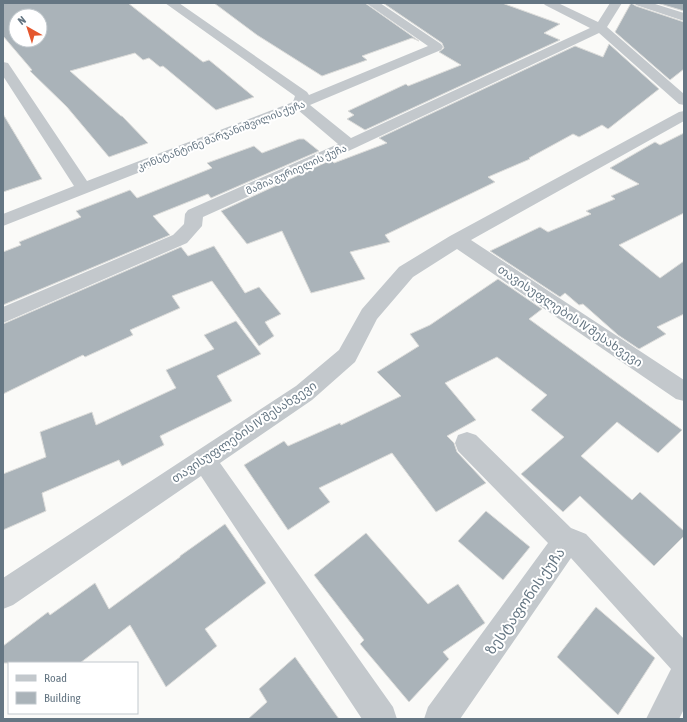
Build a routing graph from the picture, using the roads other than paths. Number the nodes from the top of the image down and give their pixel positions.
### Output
1 (171, 3) edge
2 (372, 3) edge
3 (549, 3) edge
4 (616, 3) edge
5 (640, 3) edge
6 (684, 17) edge
7 (600, 28) junction
8 (3, 66) edge
9 (684, 101) edge
10 (300, 104) junction
11 (684, 115) edge
12 (349, 145) junction
13 (84, 189) junction
14 (3, 220) edge
15 (457, 240) junction
16 (3, 316) edge
17 (684, 392) edge
18 (467, 443) dead end
19 (204, 460) junction
20 (566, 542) junction
21 (3, 595) edge
22 (684, 661) edge
23 (684, 676) edge
24 (380, 719) edge
25 (440, 719) edge
26 (662, 719) edge

1 - 10 street
2 - 10 street, კონსტანტინე მარჯანიშვილის ქუჩა
3 - 7 street
4 - 7 street
5 - 6 street
7 - 9 street
7 - 12 street, მამია გურიელის ქუჩა
8 - 13 street
10 - 12 street
10 - 13 street, კონსტანტინე მარჯანიშვილის ქუჩა
11 - 15 street, თავისუფლების IV შესახვევი
12 - 16 street, მამია გურიელის ქუჩა
13 - 14 street, კონსტანტინე მარჯანიშვილის ქუჩა
15 - 17 street, თავისუფლების IV შესახვევი
15 - 19 street, თავისუფლების IV შესახვევი
18 - 20 street
19 - 21 street, თავისუფლების IV შესახვევი
19 - 24 street
20 - 22 street, ზესტაფონის ქუჩა
20 - 25 street, ზესტაფონის ქუჩა
23 - 26 street

